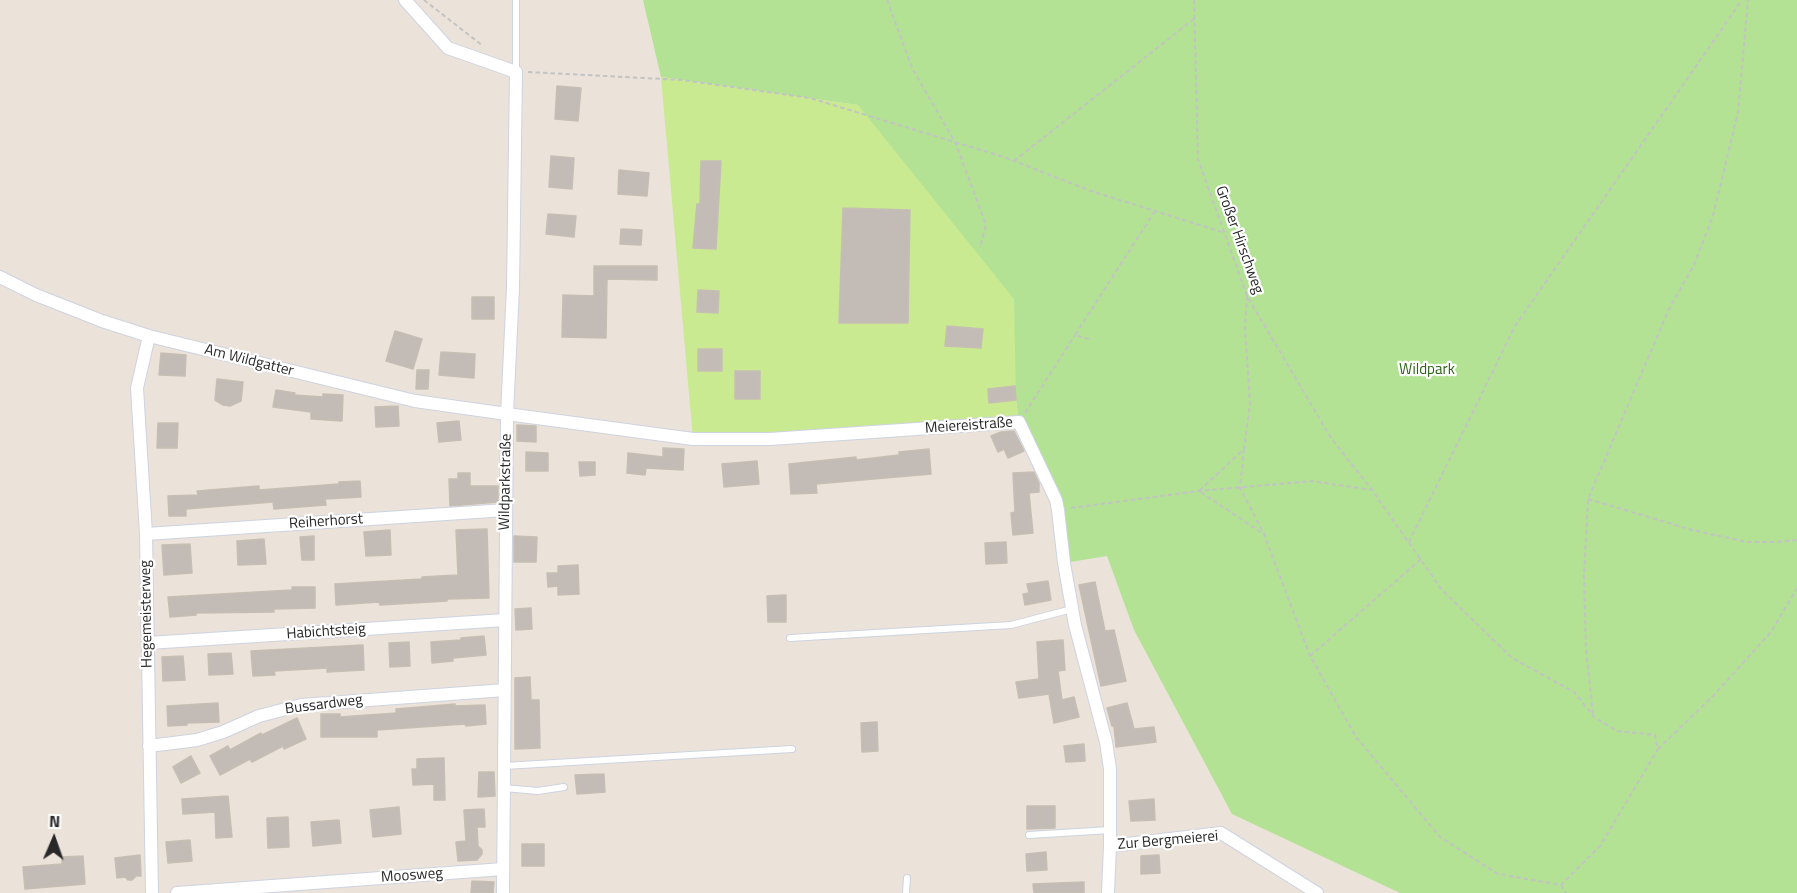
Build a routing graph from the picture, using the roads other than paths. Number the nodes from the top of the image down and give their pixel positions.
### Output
1 (405, 0) edge
2 (516, 0) edge
3 (516, 72) junction
4 (0, 277) edge
5 (149, 336) junction
6 (507, 414) junction
7 (506, 510) junction
8 (146, 534) junction
9 (1073, 609) junction
10 (505, 620) junction
11 (790, 638) dead end
12 (148, 644) junction
13 (505, 690) junction
14 (149, 746) junction
15 (792, 749) dead end
16 (504, 766) junction
17 (564, 787) dead end
18 (503, 788) junction
19 (1110, 830) junction
20 (1029, 835) dead end
21 (1110, 846) junction
22 (503, 869) junction
23 (907, 878) dead end
24 (152, 893) edge
25 (177, 893) edge
26 (503, 893) edge
27 (906, 893) edge
28 (1108, 893) edge
29 (1317, 893) edge

1 - 3 street
2 - 3 lane
3 - 6 street, Wildparkstraße
4 - 5 street, Am Wildgatter
5 - 6 street, Am Wildgatter
5 - 8 street, Hegemeisterweg
6 - 7 street, Wildparkstraße
6 - 9 street, Meiereistraße
7 - 8 street, Reiherhorst
7 - 10 street, Wildparkstraße
8 - 12 street, Hegemeisterweg
9 - 11 lane
9 - 19 street, Meiereistraße
10 - 12 street, Habichtsteig
10 - 13 street, Wildparkstraße
12 - 14 street, Hegemeisterweg
13 - 14 street, Bussardweg
13 - 16 street, Wildparkstraße
14 - 24 street, Hegemeisterweg
15 - 16 lane
16 - 18 street, Wildparkstraße
17 - 18 lane
18 - 22 street, Wildparkstraße
19 - 20 lane
19 - 21 street, Meiereistraße
21 - 28 street, Meiereistraße
21 - 29 street, Zur Bergmeierei
22 - 25 street, Moosweg
22 - 26 street, Wildparkstraße
23 - 27 lane

